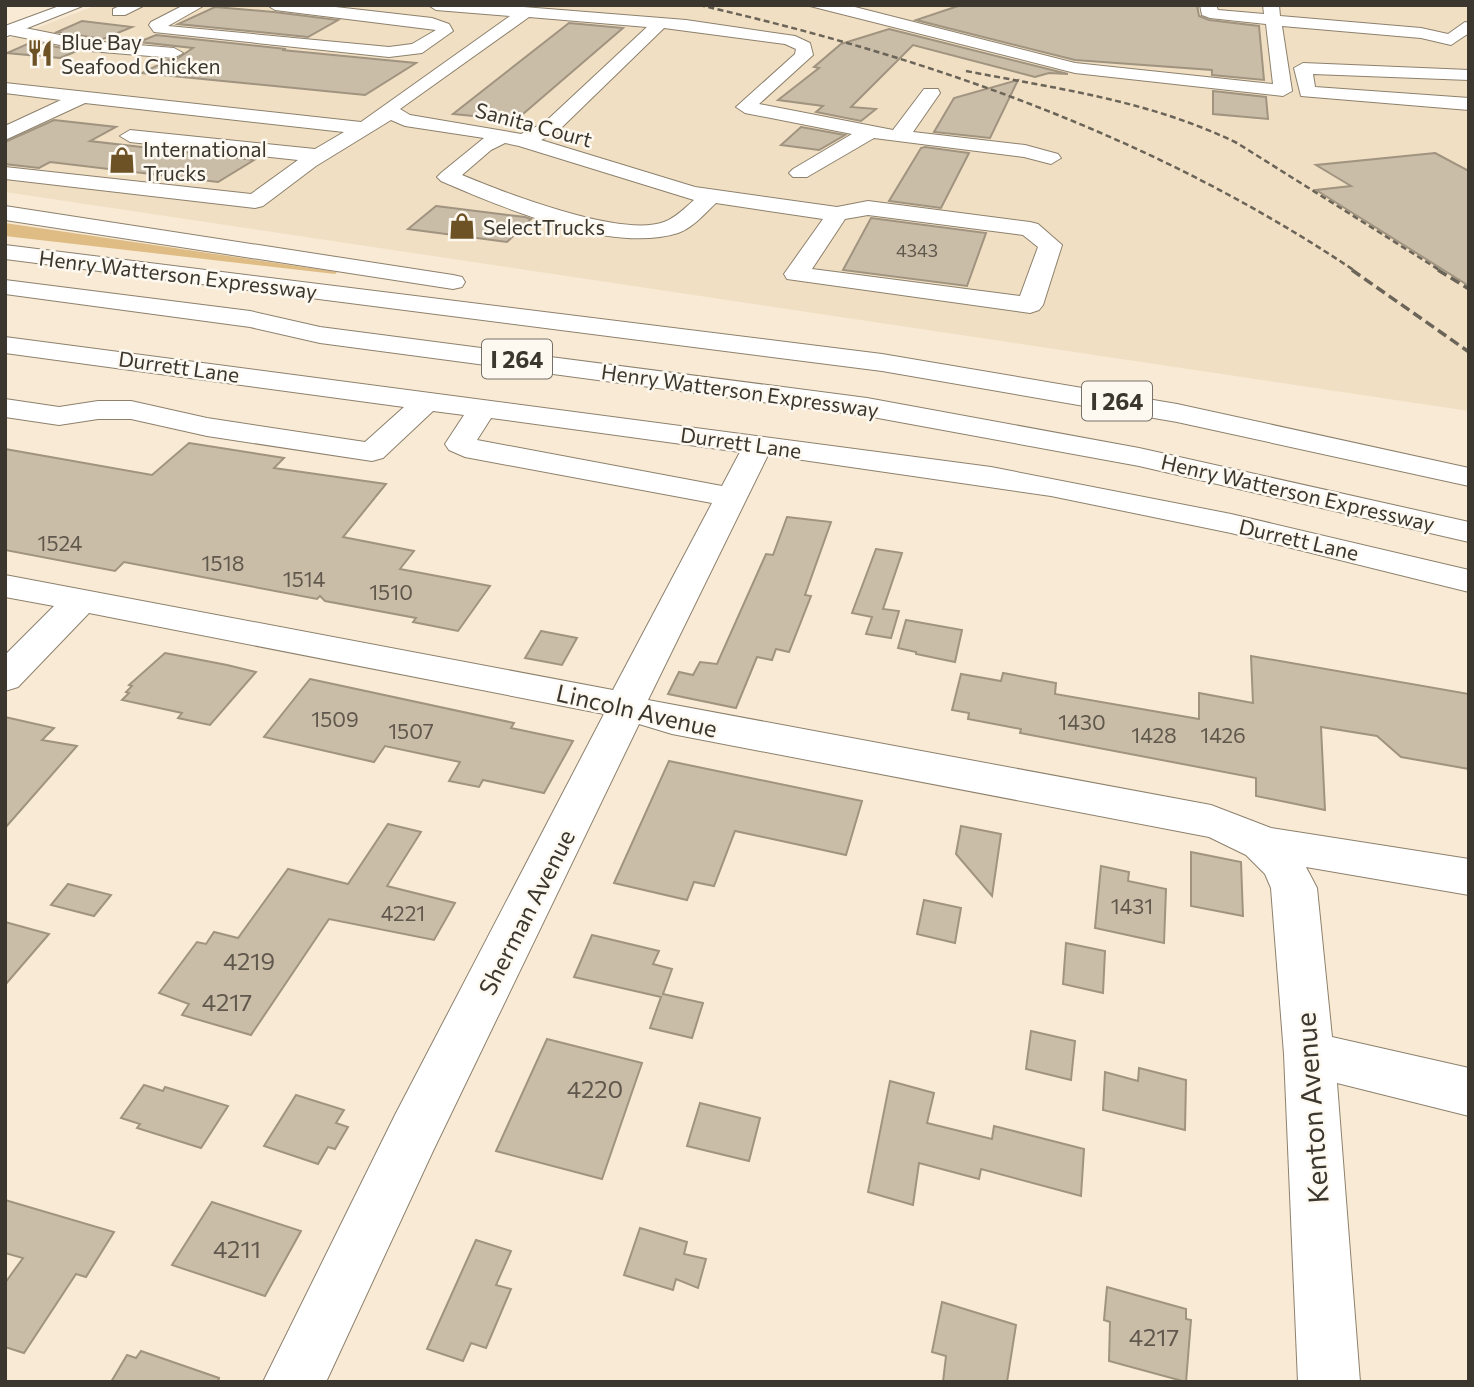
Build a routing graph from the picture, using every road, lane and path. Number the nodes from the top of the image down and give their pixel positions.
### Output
1 (77, 5) edge
2 (137, 5) edge
3 (197, 5) edge
4 (436, 5) edge
5 (814, 5) edge
6 (1208, 5) edge
7 (271, 6) edge
8 (51, 10) edge
9 (119, 12) dead end
10 (1272, 12) edge
11 (1466, 18) edge
12 (528, 22) junction
13 (7, 25) edge
14 (655, 28) junction
15 (53, 32) junction
16 (485, 41) junction
17 (508, 42) dead end
18 (1460, 47) edge
19 (5, 49) edge
20 (150, 51) junction
21 (174, 53) dead end
22 (80, 59) dead end
23 (113, 68) dead end
24 (1469, 75) edge
25 (5, 88) edge
26 (47, 91) junction
27 (1283, 91) junction
28 (1307, 92) junction
29 (931, 93) dead end
30 (85, 96) junction
31 (1469, 104) edge
32 (16, 106) dead end
33 (438, 106) dead end
34 (389, 113) junction
35 (417, 122) junction
36 (363, 128) junction
37 (871, 132) junction
38 (5, 134) edge
39 (130, 136) dead end
40 (900, 137) junction
41 (513, 139) junction
42 (319, 156) junction
43 (1051, 159) dead end
44 (5, 173) edge
45 (800, 173) dead end
46 (711, 196) junction
47 (5, 213) edge
48 (837, 214) junction
49 (5, 252) edge
50 (472, 285) dead end
51 (5, 287) edge
52 (499, 290) dead end
53 (18, 314) dead end
54 (320, 335) junction
55 (762, 344) junction
56 (5, 345) edge
57 (428, 400) junction
58 (484, 407) junction
59 (5, 408) edge
60 (759, 444) junction
61 (1469, 477) edge
62 (732, 496) junction
63 (1469, 532) edge
64 (1469, 581) edge
65 (5, 586) edge
66 (80, 601) junction
67 (5, 678) edge
68 (625, 707) junction
69 (1266, 844) junction
70 (1469, 877) edge
71 (1309, 1054) junction
72 (1469, 1092) edge
73 (294, 1382) edge
74 (1329, 1382) edge

1 - 8 main road
2 - 9 main road
3 - 7 main road
4 - 12 main road
5 - 27 main road
6 - 10 main road
8 - 13 main road
8 - 15 main road
10 - 18 main road
10 - 27 main road
11 - 18 main road
12 - 14 main road
12 - 16 main road
13 - 15 main road
14 - 37 main road
14 - 41 main road
15 - 19 main road
15 - 20 main road
15 - 22 main road
16 - 17 main road
16 - 34 main road
20 - 21 main road
20 - 23 main road
24 - 28 main road
25 - 26 main road
26 - 30 main road
26 - 32 main road
27 - 28 main road
28 - 31 main road
29 - 40 main road
30 - 36 main road
30 - 38 main road
33 - 35 main road
34 - 35 main road, Sanita Court
34 - 36 main road
35 - 41 main road, Sanita Court
36 - 42 main road
37 - 40 main road
37 - 45 main road
39 - 42 main road
40 - 43 main road
41 - 46 main road, Sanita Court
41 - 46 main road
42 - 44 main road
46 - 48 main road, Sanita Court
47 - 50 main road
48 - 48 main road, Sanita Court
49 - 55 main road, Henry Watterson Expressway / I 264
51 - 54 main road, Henry Watterson Expressway / I 264
52 - 55 main road
53 - 54 main road
54 - 63 main road, Henry Watterson Expressway / I 264
55 - 61 main road, Henry Watterson Expressway / I 264
56 - 57 main road, Durrett Lane
57 - 58 main road, Durrett Lane
57 - 59 main road
58 - 60 main road, Durrett Lane
58 - 62 main road
60 - 62 main road, Sherman Avenue
60 - 64 main road, Durrett Lane
62 - 68 main road, Sherman Avenue
65 - 66 main road, Lincoln Avenue
66 - 67 main road
66 - 68 main road, Lincoln Avenue
68 - 69 main road, Lincoln Avenue
68 - 73 main road, Sherman Avenue
69 - 70 main road
69 - 71 main road, Kenton Avenue
71 - 72 main road
71 - 74 main road, Kenton Avenue

